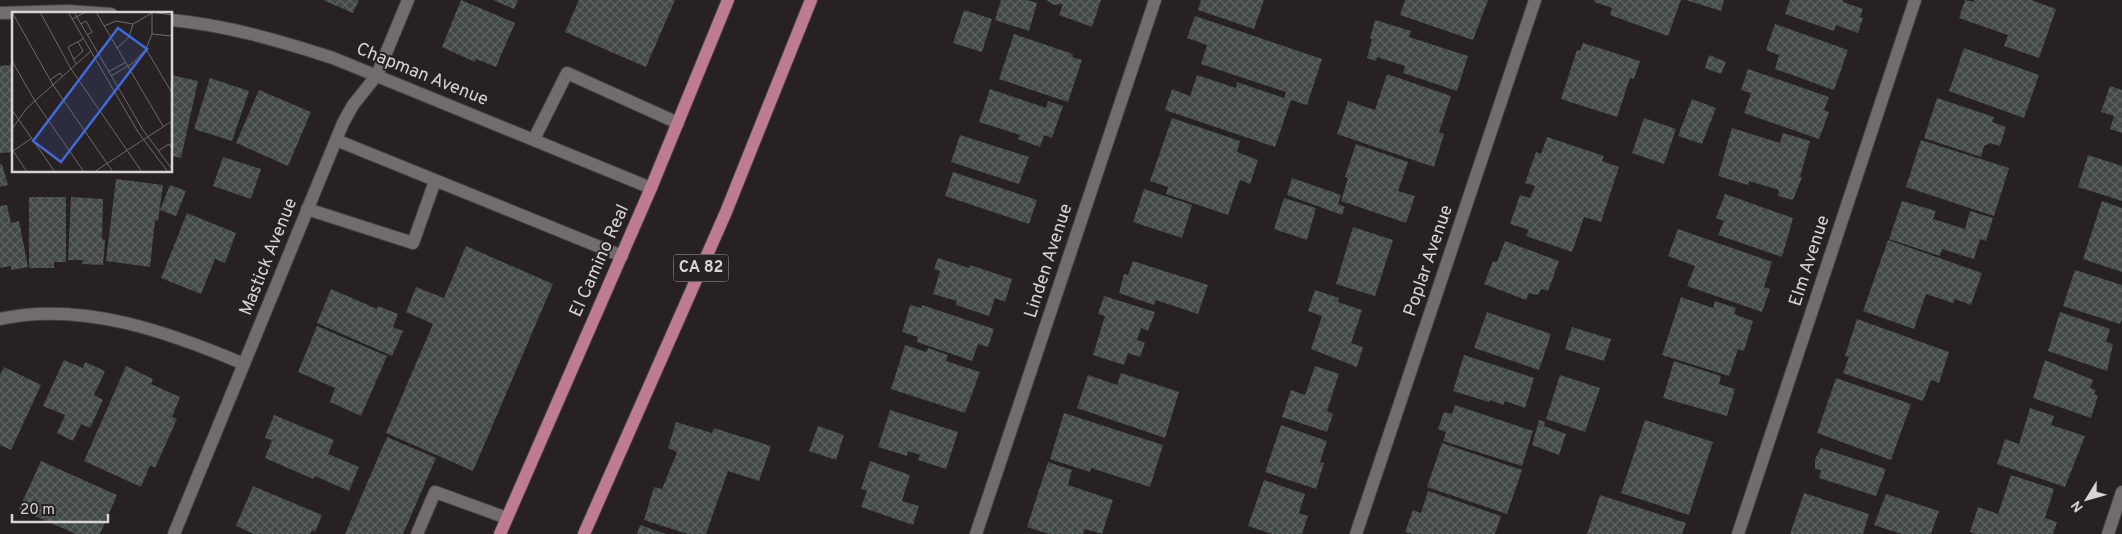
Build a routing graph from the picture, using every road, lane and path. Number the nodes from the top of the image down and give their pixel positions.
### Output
1 (408, 0) edge
2 (728, 0) edge
3 (811, 0) edge
4 (1155, 0) edge
5 (1536, 0) edge
6 (1916, 0) edge
7 (8, 8) edge
8 (82, 12) edge
9 (172, 20) edge
10 (377, 75) junction
11 (678, 123) junction
12 (534, 139) junction
13 (336, 140) junction
14 (435, 181) junction
15 (651, 188) junction
16 (308, 209) junction
17 (622, 256) junction
18 (0, 319) edge
19 (244, 364) junction
20 (2122, 492) edge
21 (507, 518) junction
22 (174, 534) edge
23 (417, 534) edge
24 (500, 534) edge
25 (584, 534) edge
26 (976, 534) edge
27 (1356, 534) edge
28 (1738, 534) edge
29 (2108, 534) edge

1 - 10 street, Mastick Avenue
2 - 11 main road, El Camino Real
3 - 25 main road, CA 82
4 - 26 street, Linden Avenue
5 - 27 street, Poplar Avenue
6 - 28 street, Elm Avenue
7 - 8 street
9 - 10 street, Chapman Avenue
10 - 12 street, Chapman Avenue
10 - 13 street, Mastick Avenue
11 - 12 street
11 - 15 main road, El Camino Real
12 - 15 street, Chapman Avenue
13 - 14 street
13 - 16 street, Mastick Avenue
14 - 16 street
14 - 17 street
15 - 17 main road, El Camino Real
16 - 19 street, Mastick Avenue
17 - 21 main road, El Camino Real
18 - 19 street
19 - 22 street, Mastick Avenue
20 - 29 street
21 - 23 street
21 - 24 main road, El Camino Real

